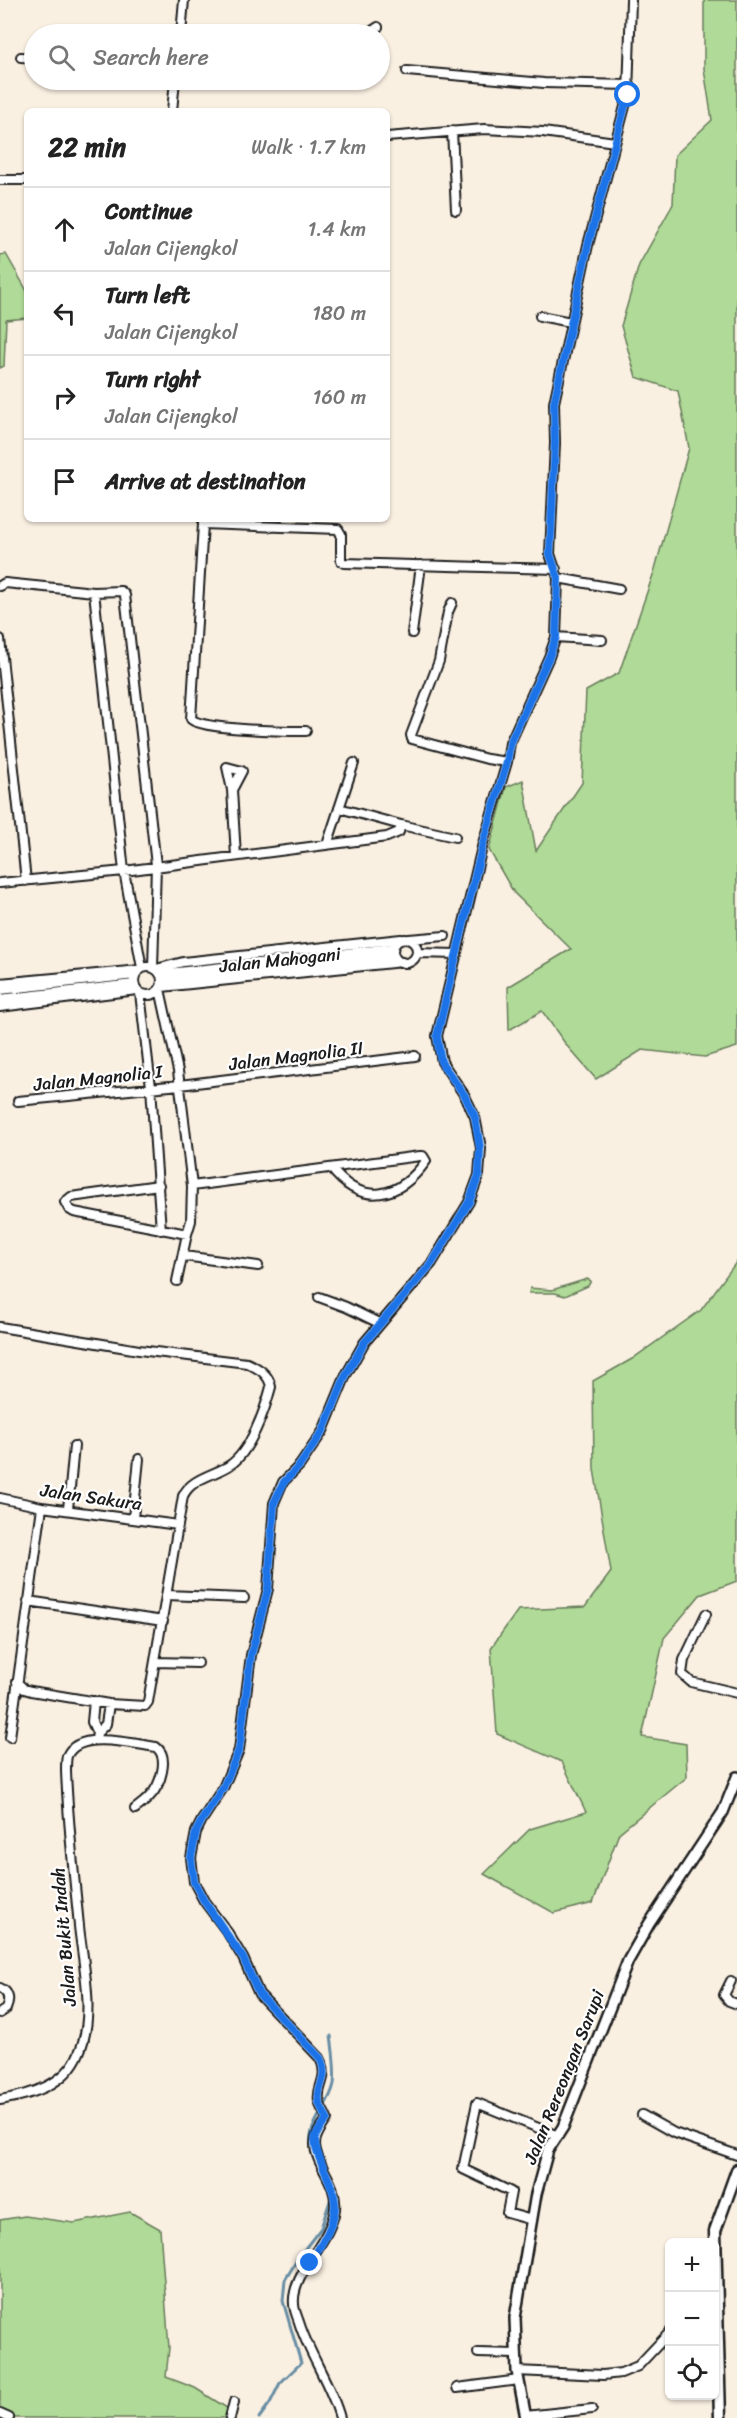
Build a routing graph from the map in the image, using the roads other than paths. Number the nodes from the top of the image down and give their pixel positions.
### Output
1 (184, 0) edge
2 (631, 0) edge
3 (182, 24) edge
4 (21, 57) dead end
5 (24, 57) edge
6 (407, 70) dead end
7 (630, 85) junction
8 (174, 90) edge
9 (172, 108) edge
10 (452, 131) junction
11 (390, 137) edge
12 (615, 142) junction
13 (0, 180) edge
14 (24, 180) edge
15 (456, 210) dead end
16 (540, 316) dead end
17 (571, 322) junction
18 (203, 522) edge
19 (421, 565) junction
20 (557, 574) junction
21 (0, 586) edge
22 (619, 589) dead end
23 (94, 592) junction
24 (452, 603) dead end
25 (412, 633) dead end
26 (556, 637) junction
27 (0, 639) edge
28 (602, 640) dead end
29 (306, 731) dead end
30 (507, 762) junction
31 (354, 763) dead end
32 (232, 790) dead end
33 (339, 808) junction
34 (401, 825) junction
35 (455, 837) dead end
36 (327, 844) junction
37 (236, 856) junction
38 (156, 865) junction
39 (124, 871) junction
40 (26, 881) junction
41 (0, 883) edge
42 (445, 936) dead end
43 (405, 939) junction
44 (393, 952) junction
45 (417, 952) junction
46 (457, 954) junction
47 (402, 962) junction
48 (139, 971) junction
49 (159, 978) junction
50 (0, 983) edge
51 (137, 989) junction
52 (0, 990) edge
53 (0, 999) edge
54 (0, 1007) edge
55 (415, 1056) dead end
56 (180, 1085) junction
57 (151, 1087) junction
58 (18, 1101) dead end
59 (331, 1168) junction
60 (159, 1185) junction
61 (192, 1186) junction
62 (161, 1230) junction
63 (187, 1234) junction
64 (184, 1256) junction
65 (258, 1266) dead end
66 (177, 1281) dead end
67 (319, 1297) dead end
68 (379, 1323) junction
69 (0, 1327) edge
70 (74, 1446) dead end
71 (139, 1459) dead end
72 (0, 1498) edge
73 (42, 1507) junction
74 (68, 1509) junction
75 (133, 1518) junction
76 (178, 1525) junction
77 (166, 1595) junction
78 (244, 1598) dead end
79 (28, 1601) junction
80 (706, 1614) dead end
81 (163, 1621) junction
82 (155, 1662) junction
83 (198, 1663) dead end
84 (17, 1682) junction
85 (737, 1693) edge
86 (94, 1701) junction
87 (109, 1704) junction
88 (97, 1736) junction
89 (10, 1737) dead end
90 (737, 1778) edge
91 (135, 1809) dead end
92 (731, 1981) dead end
93 (0, 1988) edge
94 (737, 2004) edge
95 (0, 2013) edge
96 (0, 2100) edge
97 (642, 2115) dead end
98 (558, 2136) junction
99 (737, 2155) edge
100 (737, 2170) edge
101 (532, 2220) junction
102 (716, 2292) edge
103 (665, 2337) edge
104 (718, 2346) edge
105 (478, 2354) dead end
106 (516, 2354) junction
107 (518, 2376) junction
108 (457, 2388) dead end
109 (234, 2402) dead end
110 (592, 2409) dead end
111 (0, 2414) edge
112 (526, 2417) edge
113 (9, 2418) edge
114 (230, 2418) edge
115 (340, 2418) edge
116 (720, 2418) edge

1 - 3 street
2 - 7 street
4 - 5 street
6 - 7 street
7 - 12 street
8 - 9 street
10 - 11 street
10 - 12 street
10 - 15 street
12 - 17 street
13 - 14 street
16 - 17 street
17 - 20 street
18 - 19 street
18 - 29 street
19 - 20 street
19 - 25 street
20 - 22 street
20 - 26 street
21 - 23 street
23 - 38 street
23 - 39 street
24 - 30 street
26 - 28 street
26 - 30 street
27 - 40 street
30 - 46 street
31 - 33 street
32 - 37 street
33 - 34 street
33 - 36 street
34 - 35 street
34 - 36 street
36 - 37 street
37 - 38 street
38 - 39 street
38 - 49 street
39 - 40 street
39 - 48 street
40 - 41 street
42 - 43 street
43 - 44 street
43 - 45 street
43 - 49 street
44 - 47 street
44 - 49 street
45 - 46 street
45 - 47 street
46 - 68 street
47 - 49 street, Jalan Mahogani
48 - 49 street
48 - 50 street
48 - 51 street
48 - 52 street
49 - 51 street
49 - 56 street
51 - 53 street
51 - 54 street
51 - 57 street
55 - 56 street, Jalan Magnolia II
56 - 57 street, Jalan Magnolia I
56 - 61 street
57 - 58 street, Jalan Magnolia I
57 - 60 street
59 - 59 street
59 - 61 street
60 - 62 street
60 - 62 street
61 - 63 street
62 - 63 street
63 - 64 street
64 - 65 street
64 - 66 street
67 - 68 street
68 - 115 street
69 - 76 street
70 - 74 street
71 - 75 street
72 - 73 street, Jalan Sakura
73 - 74 street, Jalan Sakura
73 - 79 street
74 - 75 street, Jalan Sakura
75 - 76 street, Jalan Sakura
76 - 77 street
77 - 78 street
77 - 81 street
79 - 81 street
79 - 84 street
80 - 85 street
81 - 82 street
82 - 83 street
82 - 87 street
84 - 86 street
84 - 89 street
86 - 87 street
86 - 88 street
87 - 88 street
88 - 91 street
88 - 96 street, Jalan Bukit Indah
90 - 98 street, Jalan Rereongan Sarupi
92 - 94 street
93 - 95 street
97 - 99 street
98 - 101 street, Jalan Rereongan Sarupi
98 - 101 street
100 - 102 main road
101 - 106 street, Jalan Rereongan Sarupi
103 - 107 street
104 - 116 main road
105 - 106 street
106 - 107 street, Jalan Rereongan Sarupi
107 - 108 street
107 - 112 street, Jalan Rereongan Sarupi
109 - 114 street
110 - 112 street
111 - 113 street

